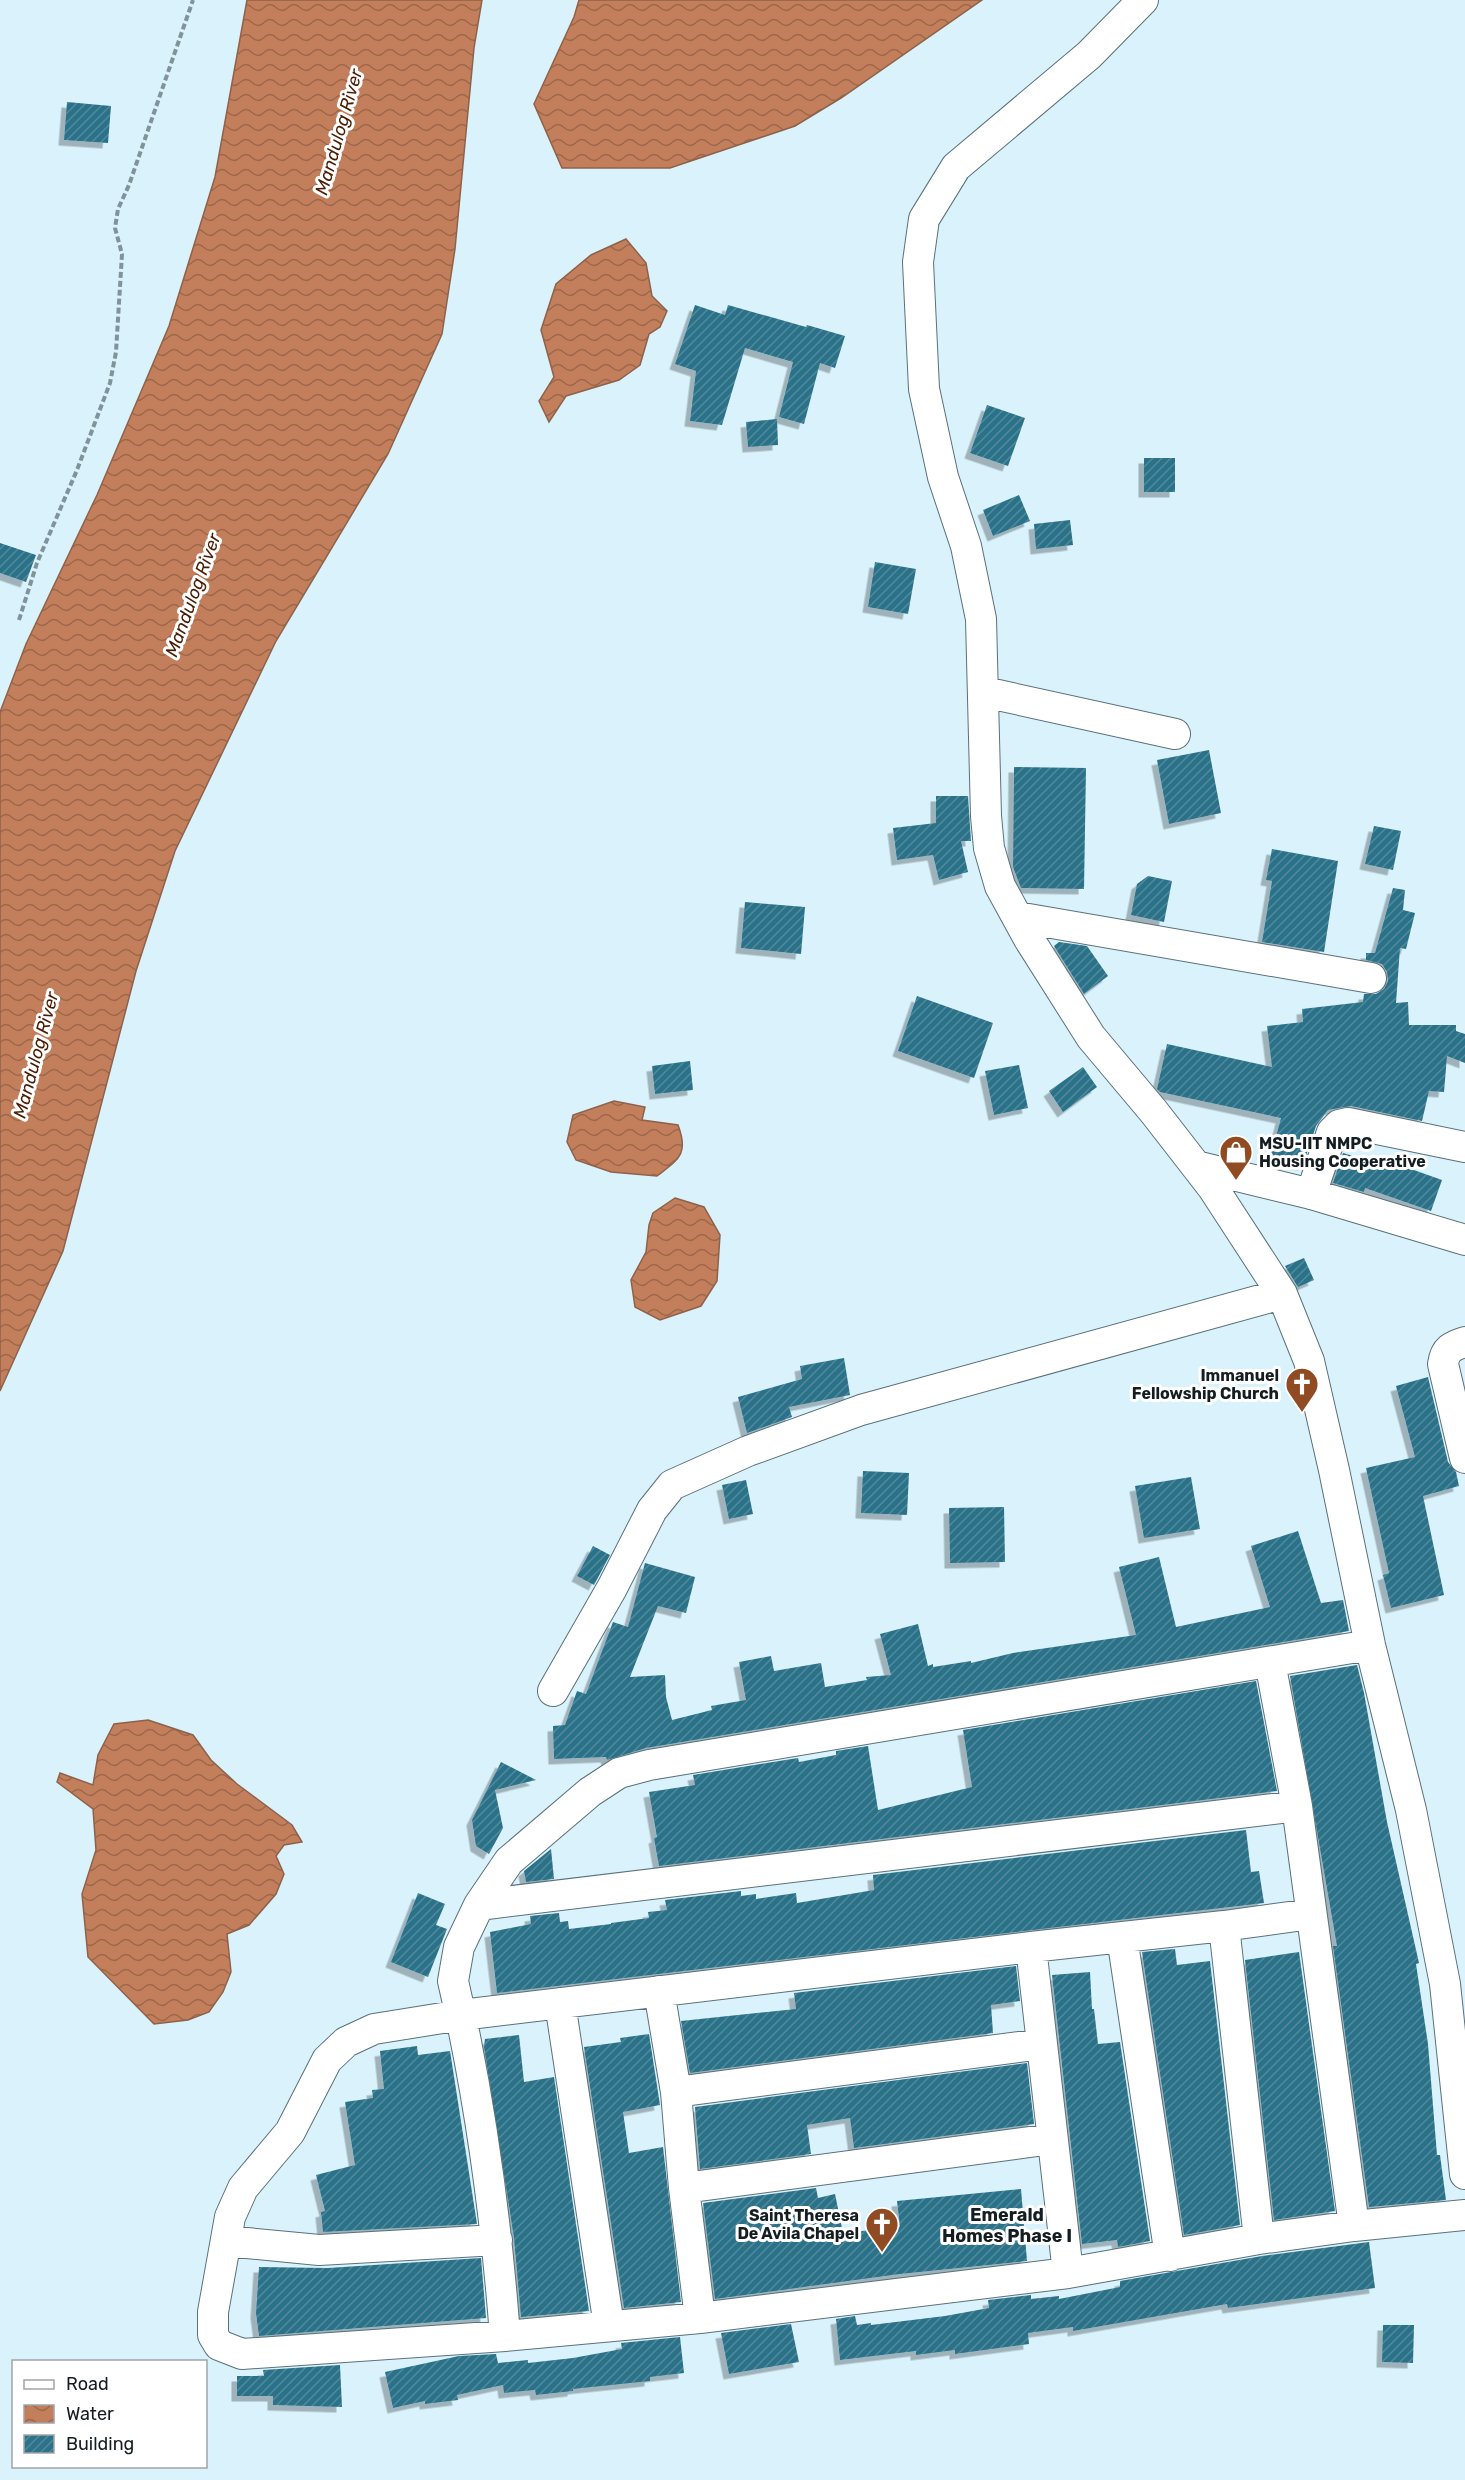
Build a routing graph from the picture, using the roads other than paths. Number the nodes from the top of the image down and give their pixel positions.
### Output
1 (1143, 0) edge
2 (984, 692) junction
3 (1175, 734) dead end
4 (1017, 917) junction
5 (1371, 978) dead end
6 (1465, 1147) edge
7 (1196, 1166) junction
8 (1311, 1194) junction
9 (1465, 1240) edge
10 (1282, 1294) junction
11 (1465, 1342) edge
12 (1465, 1458) edge
13 (1370, 1645) junction
14 (1270, 1662) junction
15 (553, 1691) dead end
16 (1297, 1806) junction
17 (479, 1905) junction
18 (1311, 1914) junction
19 (1224, 1926) junction
20 (1122, 1937) junction
21 (1031, 1947) junction
22 (659, 1991) junction
23 (560, 2003) junction
24 (461, 2015) junction
25 (1042, 2044) junction
26 (676, 2092) junction
27 (1052, 2139) junction
28 (1465, 2174) edge
29 (684, 2188) junction
30 (1465, 2215) edge
31 (1354, 2226) junction
32 (1259, 2239) junction
33 (497, 2240) junction
34 (226, 2241) junction
35 (1170, 2256) junction
36 (1068, 2273) junction
37 (700, 2318) junction
38 (609, 2326) junction
39 (505, 2336) junction

1 - 2 street
2 - 3 street
2 - 4 street
4 - 5 street
4 - 7 street
6 - 8 street
7 - 8 street
7 - 10 street
8 - 9 street
10 - 13 street
10 - 15 street
11 - 12 street
13 - 14 street
13 - 28 street
14 - 16 street
14 - 17 street
16 - 17 street
16 - 18 street
17 - 24 street
18 - 19 street
18 - 31 street
19 - 20 street
19 - 32 street
20 - 21 street
20 - 35 street
21 - 22 street
21 - 25 street
22 - 23 street
22 - 26 street
23 - 24 street
23 - 38 street
24 - 33 street
24 - 34 street
25 - 26 street
25 - 27 street
26 - 29 street
27 - 29 street
27 - 36 street
29 - 37 street
30 - 31 street
31 - 32 street
32 - 35 street
33 - 34 street
33 - 39 street
34 - 39 street
35 - 36 street
36 - 37 street
37 - 38 street
38 - 39 street

